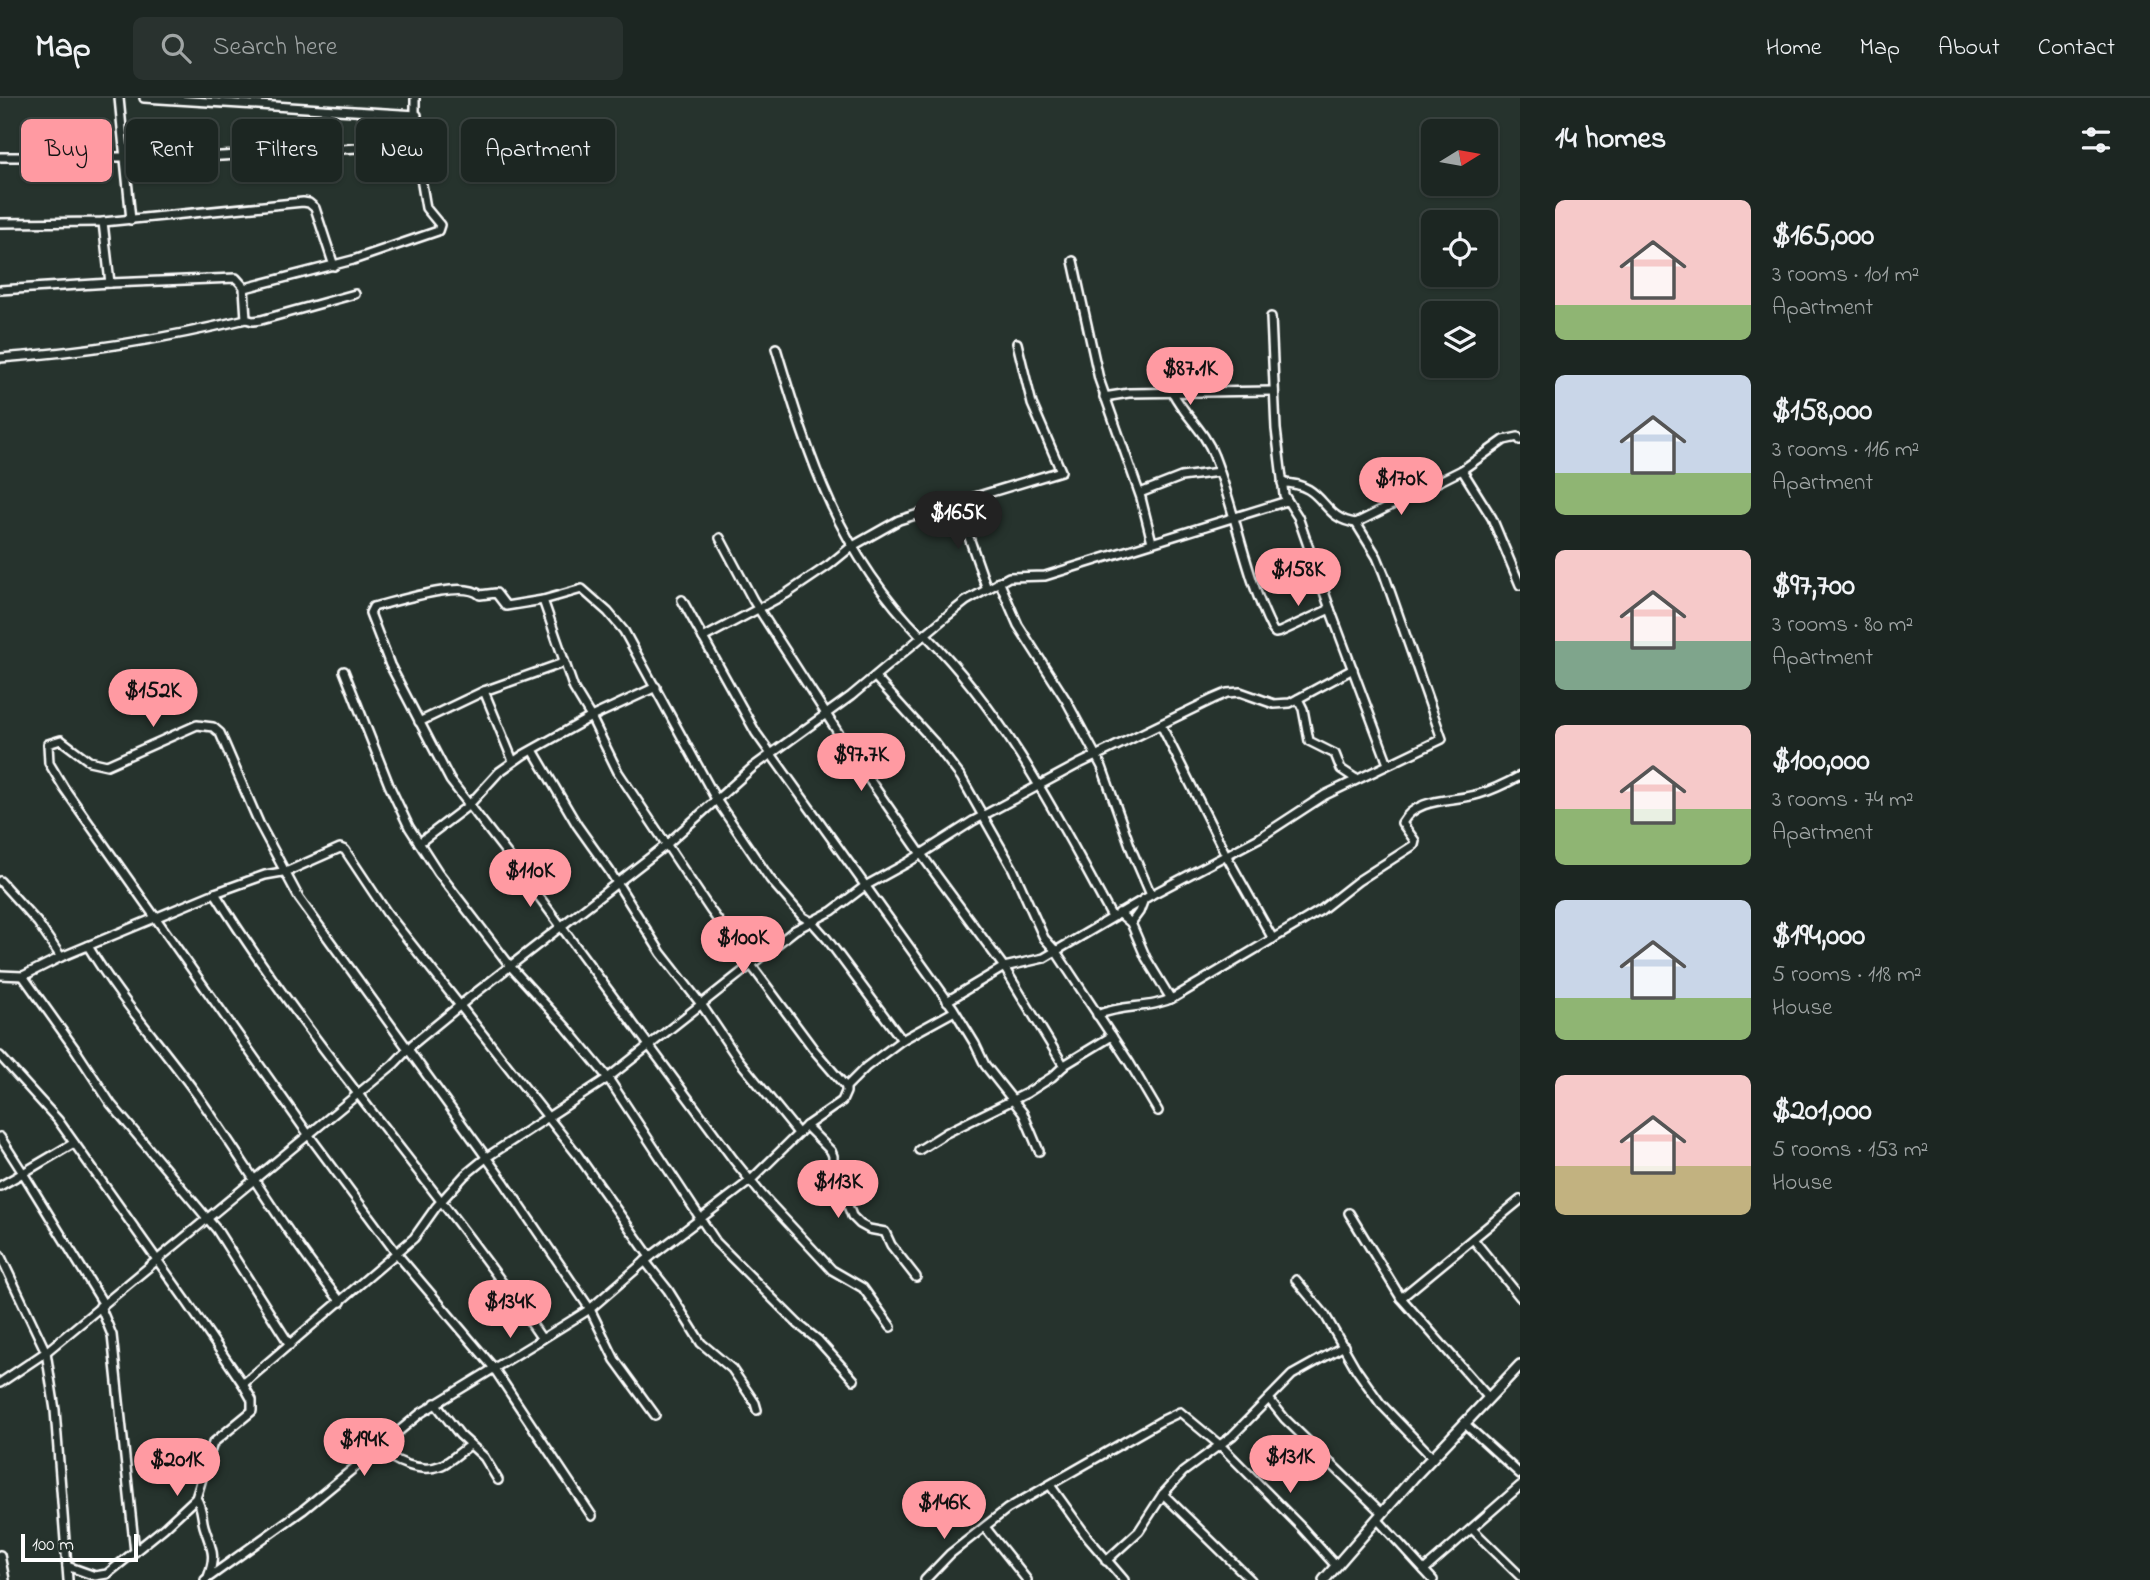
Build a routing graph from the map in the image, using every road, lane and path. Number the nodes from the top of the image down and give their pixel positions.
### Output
1 (118, 98) edge
2 (144, 98) edge
3 (295, 98) edge
4 (415, 98) edge
5 (296, 109) junction
6 (416, 115) junction
7 (416, 119) edge
8 (356, 148) edge
9 (0, 157) edge
10 (124, 158) junction
11 (422, 182) edge
12 (131, 220) junction
13 (103, 222) junction
14 (0, 223) edge
15 (1073, 261) dead end
16 (334, 266) junction
17 (110, 283) junction
18 (244, 288) junction
19 (0, 290) edge
20 (355, 294) dead end
21 (1271, 317) dead end
22 (246, 320) junction
23 (1017, 344) dead end
24 (776, 348) dead end
25 (0, 358) edge
26 (1274, 391) junction
27 (1173, 393) junction
28 (1104, 397) junction
29 (1520, 440) edge
30 (1462, 470) junction
31 (1219, 472) junction
32 (1282, 483) junction
33 (1140, 493) junction
34 (1287, 502) junction
35 (957, 503) junction
36 (1235, 516) junction
37 (1356, 523) junction
38 (720, 538) dead end
39 (1152, 542) junction
40 (851, 547) junction
41 (999, 581) junction
42 (1520, 584) edge
43 (987, 589) junction
44 (543, 600) junction
45 (682, 600) dead end
46 (760, 609) junction
47 (1330, 609) junction
48 (924, 636) junction
49 (703, 638) junction
50 (563, 663) junction
51 (1353, 669) junction
52 (344, 671) dead end
53 (875, 677) junction
54 (656, 687) junction
55 (484, 691) junction
56 (1298, 699) junction
57 (828, 714) junction
58 (591, 717) junction
59 (419, 722) junction
60 (1161, 726) junction
61 (533, 750) junction
62 (771, 755) junction
63 (1095, 756) junction
64 (513, 761) junction
65 (1388, 764) junction
66 (1520, 776) edge
67 (1356, 779) junction
68 (1040, 785) junction
69 (717, 801) junction
70 (469, 805) junction
71 (983, 816) junction
72 (419, 843) junction
73 (666, 845) junction
74 (921, 854) junction
75 (1226, 855) junction
76 (283, 872) junction
77 (0, 881) edge
78 (617, 884) junction
79 (865, 886) junction
80 (215, 893) junction
81 (1148, 896) junction
82 (1116, 915) junction
83 (155, 918) junction
84 (812, 922) junction
85 (1131, 923) junction
86 (561, 928) junction
87 (1273, 939) junction
88 (88, 946) junction
89 (1055, 950) junction
90 (61, 957) junction
91 (752, 964) junction
92 (511, 967) junction
93 (1004, 967) junction
94 (0, 975) edge
95 (23, 976) junction
96 (1171, 999) junction
97 (947, 1000) junction
98 (701, 1004) junction
99 (460, 1005) junction
100 (953, 1012) junction
101 (1097, 1015) junction
102 (1112, 1036) junction
103 (902, 1040) junction
104 (648, 1045) junction
105 (408, 1049) junction
106 (0, 1056) edge
107 (1064, 1066) junction
108 (608, 1078) junction
109 (846, 1087) junction
110 (357, 1092) junction
111 (1013, 1100) junction
112 (1158, 1111) dead end
113 (548, 1118) junction
114 (806, 1126) junction
115 (799, 1133) junction
116 (308, 1134) junction
117 (0, 1138) edge
118 (74, 1143) junction
119 (919, 1150) dead end
120 (1039, 1151) dead end
121 (487, 1157) junction
122 (23, 1173) junction
123 (255, 1178) junction
124 (750, 1181) junction
125 (0, 1186) edge
126 (441, 1200) junction
127 (1520, 1200) edge
128 (1349, 1213) dead end
129 (205, 1218) junction
130 (701, 1218) junction
131 (1473, 1239) junction
132 (397, 1254) junction
133 (0, 1255) edge
134 (155, 1259) junction
135 (648, 1259) junction
136 (916, 1277) dead end
137 (1296, 1280) dead end
138 (1520, 1297) edge
139 (1401, 1298) junction
140 (341, 1302) junction
141 (102, 1304) junction
142 (590, 1309) junction
143 (891, 1327) dead end
144 (542, 1339) junction
145 (290, 1345) junction
146 (1344, 1346) junction
147 (46, 1352) junction
148 (1520, 1365) edge
149 (493, 1367) junction
150 (854, 1380) dead end
151 (0, 1382) edge
152 (243, 1384) junction
153 (1488, 1397) junction
154 (1269, 1399) junction
155 (435, 1403) junction
156 (757, 1410) dead end
157 (655, 1415) dead end
158 (1464, 1423) junction
159 (470, 1445) junction
160 (1221, 1446) junction
161 (379, 1447) junction
162 (1433, 1458) junction
163 (1520, 1475) edge
164 (498, 1480) dead end
165 (1050, 1485) junction
166 (1520, 1486) edge
167 (1163, 1494) junction
168 (196, 1498) junction
169 (592, 1516) dead end
170 (1380, 1516) junction
171 (985, 1527) junction
172 (1472, 1529) junction
173 (135, 1552) junction
174 (0, 1555) edge
175 (214, 1558) junction
176 (1106, 1561) junction
177 (67, 1566) junction
178 (1336, 1566) junction
179 (222, 1568) junction
180 (1424, 1570) junction
181 (1520, 1576) edge
182 (206, 1579) edge
183 (5, 1580) edge
184 (68, 1580) edge
185 (925, 1580) edge
186 (1027, 1580) edge
187 (1124, 1580) edge
188 (1251, 1580) edge
189 (1324, 1580) edge
190 (1433, 1580) edge

1 - 10 street
2 - 5 street
3 - 5 street
4 - 6 street
5 - 6 street
6 - 7 street
8 - 10 street
9 - 10 street
10 - 12 street
11 - 16 street
12 - 13 street
12 - 16 street
13 - 14 street
13 - 17 street
15 - 28 street
16 - 18 street
17 - 18 street
17 - 19 street
18 - 22 street
20 - 22 street
21 - 26 street
22 - 25 street
23 - 35 street
24 - 40 street
26 - 27 street
26 - 32 street
27 - 28 street
27 - 31 street
28 - 33 street
29 - 30 street
30 - 37 street
30 - 42 street
31 - 33 street
31 - 36 street
32 - 34 street
32 - 37 street
33 - 39 street
34 - 36 street
34 - 47 street
35 - 40 street
35 - 43 street
36 - 39 street
36 - 47 street
37 - 65 street
38 - 46 street
39 - 41 street
40 - 46 street
40 - 48 street
41 - 43 street
41 - 63 street
43 - 48 street
44 - 50 street
44 - 54 street
44 - 59 street
45 - 49 street
46 - 49 street
46 - 57 street
47 - 51 street
48 - 53 street
48 - 68 street
49 - 62 street
50 - 55 street
50 - 58 street
51 - 56 street
51 - 65 street
52 - 72 street
53 - 57 street
53 - 71 street
54 - 58 street
54 - 69 street
55 - 59 street
55 - 64 street
56 - 60 street
56 - 67 street
57 - 62 street
57 - 74 street
58 - 61 street
58 - 73 street
59 - 70 street
60 - 63 street
60 - 75 street
61 - 64 street
61 - 78 street
62 - 69 street
62 - 79 street
63 - 68 street
63 - 81 street
64 - 70 street
65 - 67 street
66 - 87 street
67 - 75 street
68 - 71 street
68 - 82 street
69 - 73 street
69 - 84 street
70 - 72 street
70 - 86 street
71 - 74 street
71 - 89 street
72 - 92 street
73 - 78 street
73 - 91 street
74 - 79 street
74 - 93 street
75 - 81 street
75 - 87 street
76 - 80 street
76 - 83 street
76 - 99 street
76 - 105 street
77 - 90 street
78 - 86 street
78 - 98 street
79 - 84 street
79 - 97 street
80 - 83 street
80 - 110 street
81 - 82 street
81 - 85 street
82 - 85 street
82 - 89 street
83 - 88 street
83 - 116 street
84 - 91 street
84 - 103 street
85 - 96 street
86 - 92 street
86 - 104 street
87 - 96 street
88 - 90 street
88 - 123 street
89 - 93 street
89 - 101 street
90 - 95 street
91 - 98 street
91 - 109 street
92 - 99 street
92 - 108 street
93 - 97 street
93 - 107 street
94 - 95 street
95 - 129 street
96 - 101 street
97 - 100 street
98 - 104 street
98 - 115 street
99 - 105 street
99 - 113 street
100 - 103 street
100 - 111 street
101 - 102 street
102 - 107 street
102 - 112 street
103 - 109 street
104 - 108 street
104 - 124 street
105 - 110 street
105 - 121 street
106 - 118 street
107 - 111 street
108 - 113 street
108 - 130 street
109 - 114 street
110 - 116 street
110 - 126 street
111 - 119 street
111 - 120 street
113 - 121 street
113 - 135 street
114 - 115 street
114 - 136 street
115 - 124 street
116 - 123 street
116 - 132 street
117 - 122 street
118 - 122 street
118 - 134 street
121 - 126 street
121 - 142 street
122 - 125 street
122 - 141 street
123 - 129 street
123 - 140 street
124 - 130 street
124 - 143 street
126 - 132 street
126 - 144 street
127 - 131 street
128 - 139 street
129 - 134 street
129 - 145 street
130 - 135 street
130 - 150 street
131 - 138 street
131 - 139 street
132 - 140 street
132 - 149 street
133 - 147 street
134 - 141 street
134 - 152 street
135 - 142 street
135 - 156 street
137 - 146 street
139 - 153 street
140 - 145 street
141 - 147 street
141 - 173 street
142 - 144 street
142 - 157 street
144 - 149 street
145 - 152 street
146 - 154 street
146 - 162 street
147 - 151 street
147 - 177 street
148 - 153 street
149 - 155 street
149 - 169 street
152 - 168 street
153 - 158 street
154 - 160 street
154 - 170 street
155 - 159 street
155 - 161 street
158 - 162 street
158 - 163 street
159 - 161 street
159 - 164 street
160 - 165 street
160 - 167 street
160 - 178 street
161 - 179 street
162 - 170 street
165 - 171 street
165 - 176 street
166 - 172 street
167 - 176 street
167 - 188 street
168 - 173 street
168 - 175 street
170 - 178 street
170 - 180 street
171 - 185 street
171 - 186 street
172 - 180 street
172 - 181 street
173 - 177 street
174 - 183 street
175 - 179 street
175 - 182 street
176 - 187 street
177 - 184 street
178 - 189 street
179 - 182 street
180 - 190 street

